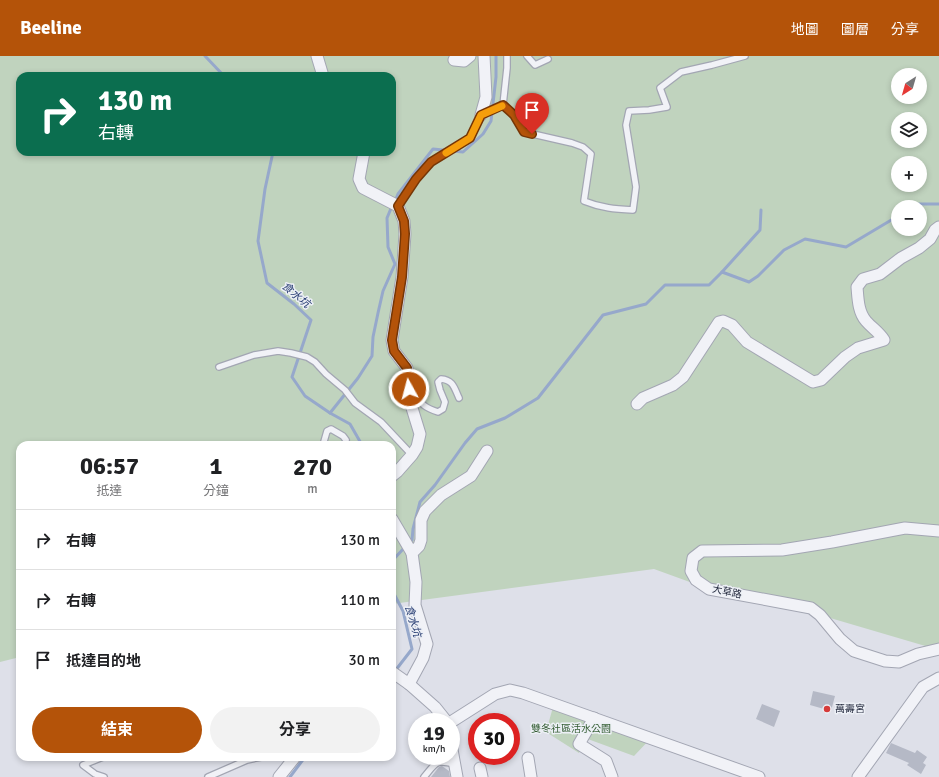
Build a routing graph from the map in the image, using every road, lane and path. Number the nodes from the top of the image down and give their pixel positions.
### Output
1 (317, 56) edge
2 (456, 56) edge
3 (470, 56) edge
4 (484, 56) edge
5 (507, 56) edge
6 (527, 56) edge
7 (745, 56) edge
8 (548, 59) dead end
9 (322, 72) edge
10 (501, 106) junction
11 (484, 114) junction
12 (363, 156) edge
13 (398, 206) junction
14 (939, 227) edge
15 (219, 367) dead end
16 (409, 389) junction
17 (459, 398) dead end
18 (637, 404) dead end
19 (346, 440) dead end
20 (324, 441) edge
21 (487, 451) dead end
22 (412, 455) junction
23 (396, 473) edge
24 (396, 526) edge
25 (939, 531) edge
26 (410, 549) junction
27 (939, 649) edge
28 (396, 675) edge
29 (939, 678) edge
30 (409, 684) junction
31 (440, 713) edge
32 (460, 716) edge
33 (594, 718) junction
34 (528, 758) dead end
35 (94, 761) edge
36 (245, 761) edge
37 (292, 761) edge
38 (434, 765) edge
39 (454, 765) edge
40 (104, 777) edge
41 (208, 777) edge
42 (279, 777) edge
43 (424, 777) edge
44 (457, 777) edge
45 (531, 777) edge
46 (612, 777) edge
47 (759, 777) edge
48 (858, 777) edge

1 - 9 street
2 - 3 street
4 - 11 street
5 - 10 lane
6 - 8 lane
7 - 10 lane
10 - 11 lane
11 - 13 lane
12 - 13 street
13 - 16 street
14 - 18 street
15 - 22 lane
16 - 17 lane
16 - 22 street
19 - 20 lane
21 - 26 street
22 - 23 street
24 - 26 street
25 - 27 street, 大草路
26 - 30 street
28 - 30 street
29 - 48 street
30 - 31 street
32 - 33 street
33 - 46 street
33 - 47 street
34 - 45 street
35 - 40 lane
36 - 41 lane
37 - 42 street
38 - 43 lane
39 - 44 street

